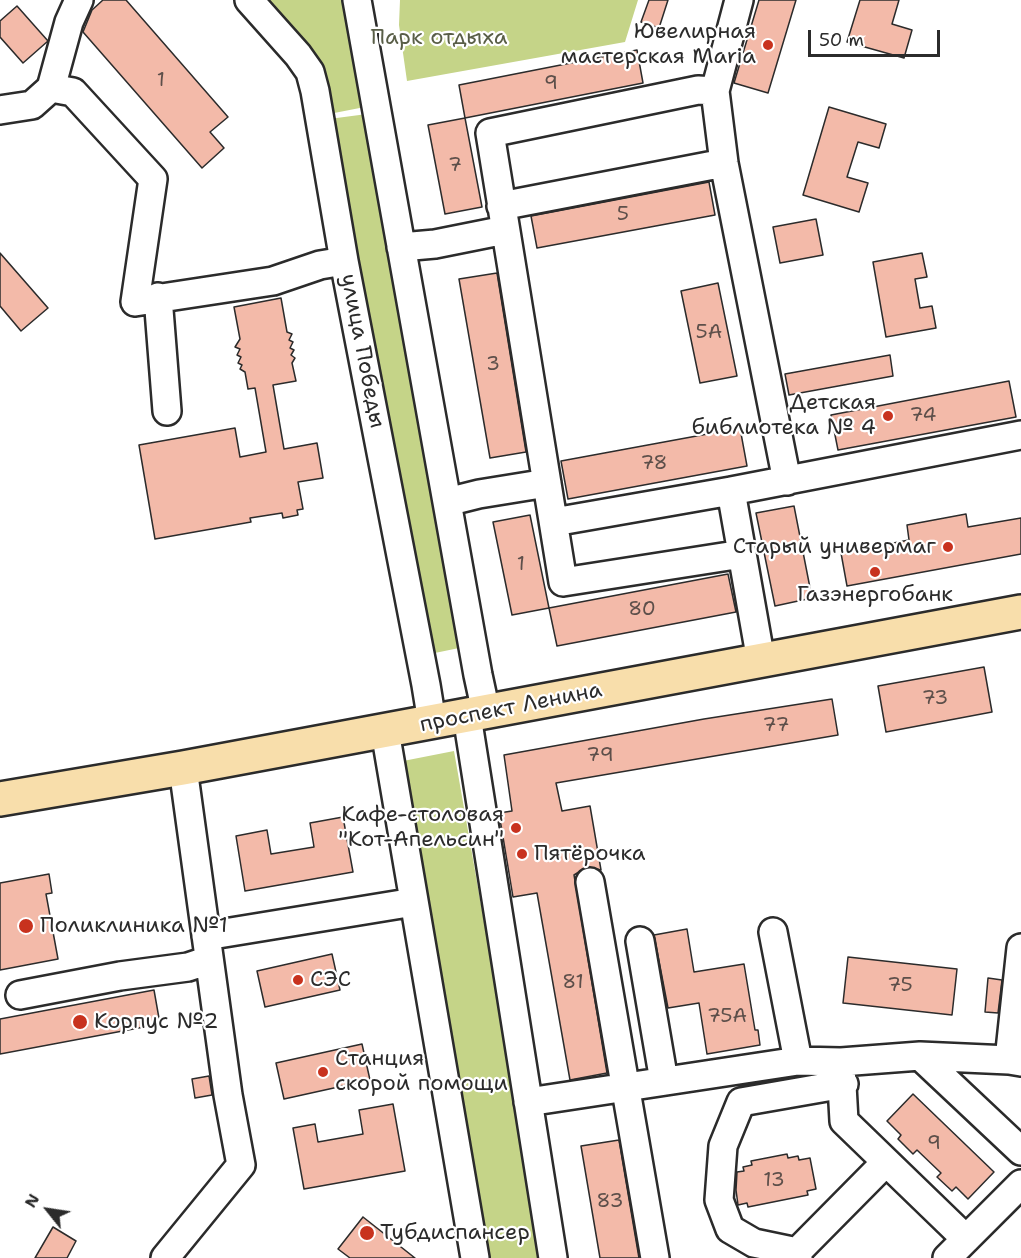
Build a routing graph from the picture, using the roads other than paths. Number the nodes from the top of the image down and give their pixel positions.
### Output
1 (79, 0) edge
2 (249, 0) edge
3 (357, 0) edge
4 (739, 0) edge
5 (51, 88) junction
6 (715, 91) junction
7 (0, 110) edge
8 (724, 163) junction
9 (503, 218) junction
10 (401, 247) junction
11 (344, 261) junction
12 (158, 297) junction
13 (167, 411) dead end
14 (1021, 435) edge
15 (787, 481) junction
16 (547, 483) junction
17 (731, 491) junction
18 (447, 502) junction
19 (554, 522) junction
20 (742, 554) junction
21 (1021, 612) edge
22 (761, 661) junction
23 (477, 714) junction
24 (432, 722) junction
25 (385, 731) junction
26 (183, 768) junction
27 (0, 799) edge
28 (590, 882) dead end
29 (414, 902) junction
30 (773, 932) dead end
31 (640, 941) dead end
32 (208, 948) junction
33 (1021, 948) edge
34 (20, 995) dead end
35 (920, 1056) junction
36 (798, 1061) junction
37 (1015, 1061) edge
38 (842, 1073) junction
39 (664, 1081) junction
40 (626, 1087) junction
41 (528, 1102) junction
42 (1021, 1151) edge
43 (886, 1162) junction
44 (1021, 1184) edge
45 (966, 1239) junction
46 (744, 1249) edge
47 (797, 1255) edge
48 (165, 1258) edge
49 (475, 1258) edge
50 (553, 1258) edge
51 (655, 1258) edge
52 (947, 1258) edge

1 - 5 street
2 - 11 street, улица Победы
3 - 10 street
4 - 6 street
5 - 7 street
5 - 12 street
6 - 8 street
6 - 9 street
8 - 9 street
8 - 15 street
9 - 10 street
9 - 16 street
10 - 18 street
11 - 12 street
11 - 24 street, улица Победы
12 - 13 street
14 - 15 street
15 - 17 street
16 - 18 street
16 - 19 street
17 - 19 street
17 - 20 street
18 - 23 street
19 - 20 street
20 - 22 street
21 - 22 main road, проспект Ленина
22 - 23 main road, проспект Ленина
23 - 24 main road, проспект Ленина
23 - 41 street
24 - 25 main road, проспект Ленина
25 - 26 main road, проспект Ленина
25 - 29 street
26 - 27 main road, проспект Ленина
26 - 32 street
28 - 40 street
29 - 32 street
29 - 49 street
30 - 36 street
31 - 39 street
32 - 34 street
32 - 48 street
33 - 37 street
35 - 37 street
35 - 38 street
35 - 42 street
36 - 38 street
36 - 39 street
38 - 43 street
38 - 46 street
39 - 40 street
40 - 41 street
40 - 51 street
41 - 50 street
43 - 45 street
43 - 47 street
44 - 45 street
45 - 52 street
46 - 47 street

